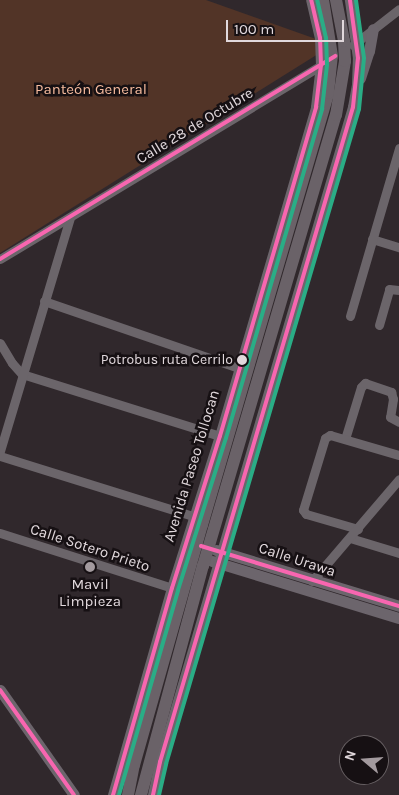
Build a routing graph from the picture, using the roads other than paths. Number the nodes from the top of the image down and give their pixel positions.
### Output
1 (336, 0) edge
2 (315, 2) edge
3 (351, 3) edge
4 (399, 9) edge
5 (373, 29) junction
6 (357, 42) junction
7 (321, 65) junction
8 (357, 84) junction
9 (309, 132) junction
10 (346, 133) junction
11 (399, 151) edge
12 (70, 218) junction
13 (372, 239) junction
14 (399, 246) edge
15 (0, 259) edge
16 (399, 290) edge
17 (44, 301) junction
18 (350, 316) dead end
19 (379, 324) dead end
20 (0, 343) edge
21 (238, 368) junction
22 (22, 374) junction
23 (399, 422) edge
24 (220, 436) junction
25 (345, 439) junction
26 (0, 451) edge
27 (399, 455) edge
28 (0, 456) edge
29 (399, 480) edge
30 (199, 500) junction
31 (234, 510) junction
32 (193, 516) junction
33 (358, 529) junction
34 (0, 533) edge
35 (350, 538) junction
36 (184, 547) junction
37 (222, 552) junction
38 (399, 553) edge
39 (218, 563) junction
40 (312, 581) junction
41 (172, 588) junction
42 (209, 598) junction
43 (399, 606) edge
44 (399, 618) edge
45 (152, 657) junction
46 (186, 676) junction
47 (0, 690) edge
48 (74, 795) edge
49 (113, 795) edge
50 (128, 795) edge
51 (141, 795) edge
52 (153, 795) edge

1 - 51 highway, bridge
2 - 3 main road
2 - 7 main road, Avenida Paseo Tollocan
2 - 50 highway, Avenida Paseo Tollocan, bridge
3 - 6 main road
4 - 5 street, Calle 28 de Octubre
5 - 6 street, Calle 28 de Octubre
5 - 8 main road
6 - 7 street, Calle 28 de Octubre
6 - 8 main road
7 - 9 main road, Avenida Paseo Tollocan
7 - 12 street, Calle 28 de Octubre
8 - 10 main road
9 - 10 main road
9 - 21 main road, Avenida Paseo Tollocan
10 - 31 main road
11 - 13 street
12 - 15 street, Calle 28 de Octubre
12 - 17 street
13 - 14 street
13 - 18 street
16 - 19 street
17 - 21 street
17 - 22 street
20 - 22 street
21 - 24 main road, Avenida Paseo Tollocan
22 - 24 street
22 - 26 street
23 - 25 street
24 - 30 main road, Avenida Paseo Tollocan
25 - 27 street
25 - 33 street
28 - 32 street
29 - 33 street
30 - 31 main road
30 - 32 main road, Avenida Paseo Tollocan
31 - 37 main road
32 - 36 main road, Avenida Paseo Tollocan
33 - 35 street
34 - 41 street, Calle Sotero Prieto
35 - 38 street
35 - 40 street
36 - 37 main road, Calle Urawa
36 - 39 main road, Calle Urawa
36 - 41 main road, Avenida Paseo Tollocan
37 - 39 main road
37 - 40 main road, Calle Urawa
39 - 42 main road
39 - 44 main road, Calle Urawa
40 - 43 main road, Calle Urawa
41 - 42 main road
41 - 45 main road, Avenida Paseo Tollocan
42 - 46 main road
45 - 46 main road
45 - 49 main road, Avenida Paseo Tollocan
46 - 52 main road
47 - 48 main road

